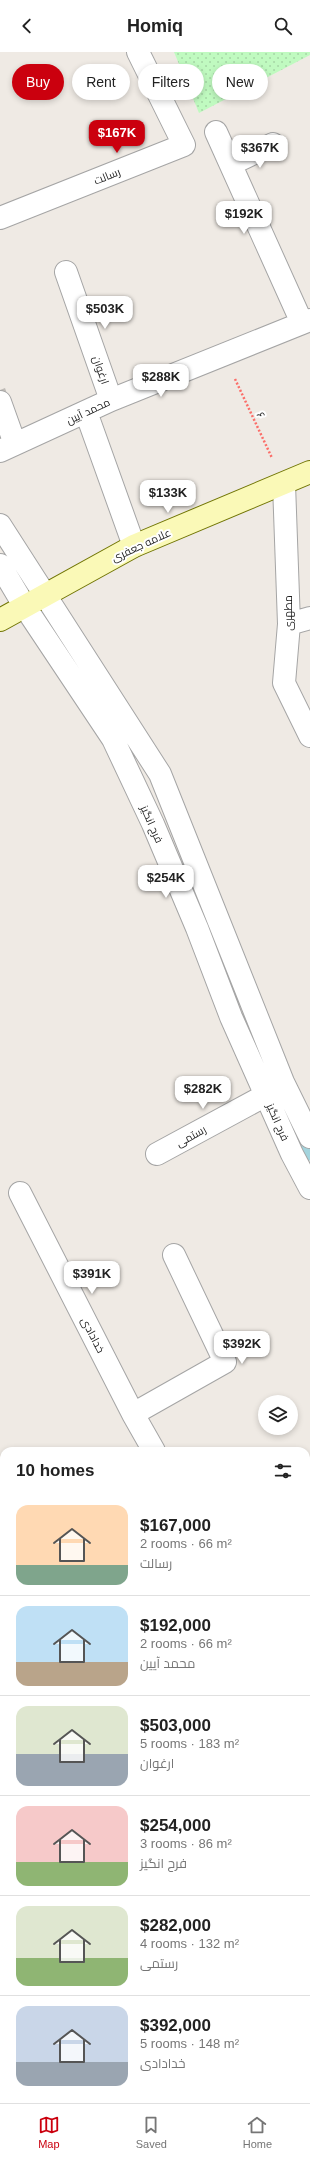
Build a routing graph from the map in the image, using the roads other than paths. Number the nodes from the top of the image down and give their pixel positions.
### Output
1 (138, 52) edge
2 (216, 132) dead end
3 (273, 144) dead end
4 (231, 164) junction
5 (0, 218) edge
6 (66, 272) dead end
7 (306, 321) edge
8 (111, 400) junction
9 (0, 402) edge
10 (86, 412) junction
11 (8, 448) edge
12 (310, 472) edge
13 (284, 484) junction
14 (0, 525) edge
15 (134, 546) junction
16 (0, 565) edge
17 (46, 595) junction
18 (25, 607) junction
19 (310, 618) edge
20 (0, 620) edge
21 (289, 624) junction
22 (310, 736) edge
23 (266, 1095) junction
24 (310, 1137) edge
25 (157, 1154) dead end
26 (310, 1188) edge
27 (20, 1192) dead end
28 (174, 1255) dead end
29 (133, 1414) junction
30 (152, 1447) edge

1 - 5 street, رسالت
2 - 4 street
3 - 4 street
4 - 7 street
6 - 8 street, ارغوان
7 - 8 street, محمد آیین
8 - 10 street, محمد آیین
9 - 11 street
10 - 11 street, محمد آیین
10 - 15 street
12 - 13 main road, علامه جعفری
13 - 15 main road, علامه جعفری
13 - 21 street, مطهری
14 - 17 street
15 - 17 main road, علامه جعفری
16 - 18 street, فرح انگیز
17 - 18 main road, علامه جعفری
17 - 24 street
18 - 20 main road, علامه جعفری
18 - 23 street, فرح انگیز
19 - 21 street
21 - 22 street, مطهری
23 - 25 street, رستمی
23 - 26 street, فرح انگیز
27 - 29 street, خدادادی
28 - 29 street
29 - 30 street, خدادادی

